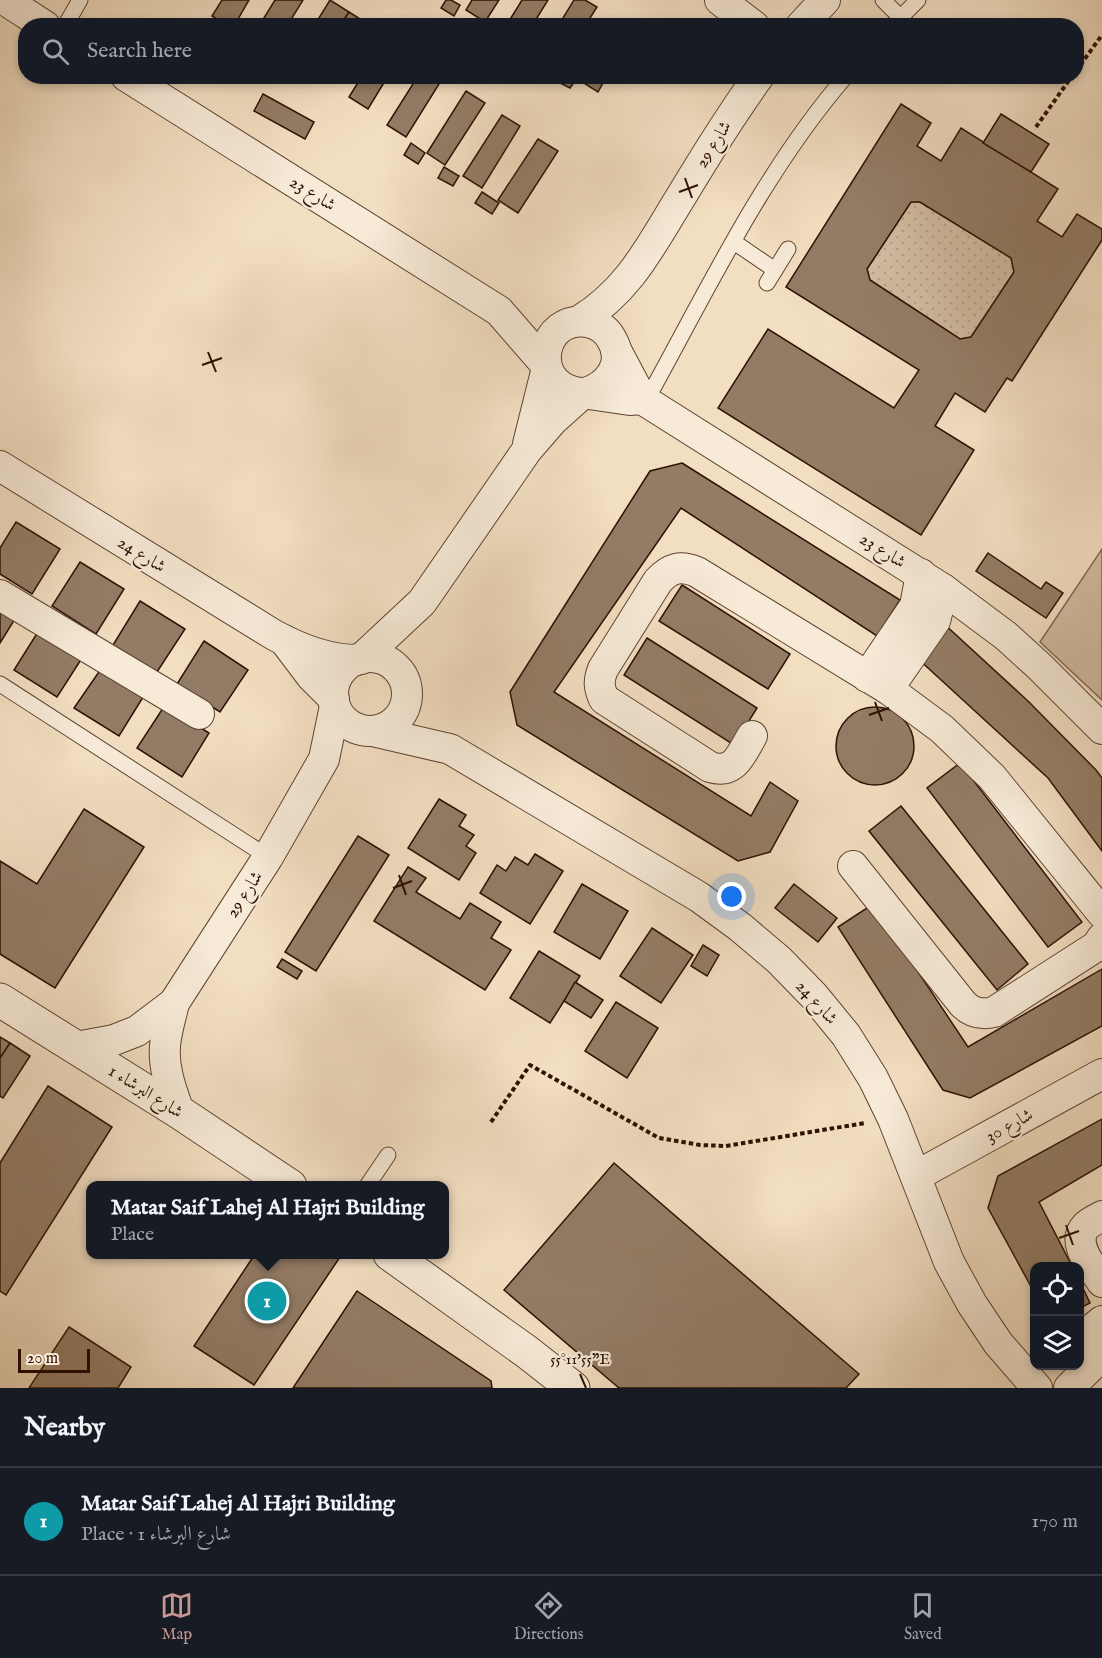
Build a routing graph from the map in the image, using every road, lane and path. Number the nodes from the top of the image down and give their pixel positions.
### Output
1 (5, 0) edge
2 (80, 0) edge
3 (720, 0) edge
4 (825, 0) edge
5 (883, 0) edge
6 (918, 0) edge
7 (33, 18) edge
8 (70, 18) edge
9 (744, 18) edge
10 (808, 18) edge
11 (896, 18) edge
12 (904, 18) edge
13 (1102, 35) edge
14 (1084, 61) edge
15 (139, 84) edge
16 (754, 84) edge
17 (839, 84) edge
18 (1066, 84) edge
19 (1036, 127) dead end
20 (734, 242) junction
21 (788, 249) dead end
22 (633, 275) junction
23 (499, 311) junction
24 (577, 322) junction
25 (616, 347) junction
26 (546, 366) junction
27 (584, 393) junction
28 (644, 400) junction
29 (526, 450) junction
30 (0, 466) edge
31 (932, 581) junction
32 (0, 594) edge
33 (422, 602) junction
34 (284, 640) junction
35 (359, 659) junction
36 (404, 680) junction
37 (878, 683) junction
38 (0, 684) edge
39 (335, 703) junction
40 (199, 714) dead end
41 (1102, 729) edge
42 (370, 731) junction
43 (752, 736) dead end
44 (450, 749) junction
45 (311, 781) junction
46 (268, 857) junction
47 (853, 866) dead end
48 (1102, 913) edge
49 (1102, 938) edge
50 (0, 1000) edge
51 (174, 1003) junction
52 (76, 1047) junction
53 (1102, 1074) edge
54 (179, 1112) junction
55 (893, 1119) junction
56 (491, 1122) dead end
57 (388, 1155) dead end
58 (916, 1176) junction
59 (284, 1181) edge
60 (370, 1181) edge
61 (1102, 1216) edge
62 (397, 1259) edge
63 (1102, 1282) edge
64 (1102, 1321) edge
65 (1084, 1336) edge
66 (527, 1352) junction
67 (1102, 1355) edge
68 (1038, 1378) edge
69 (538, 1388) edge
70 (573, 1388) edge
71 (1069, 1388) edge

1 - 7 street
2 - 8 lane
3 - 9 street
4 - 10 street
5 - 11 lane
6 - 12 lane
13 - 14 path
15 - 23 street, شارع 23
16 - 22 street, شارع 29
17 - 20 lane
18 - 19 path
20 - 21 lane
20 - 28 lane
22 - 24 street, شارع 29
22 - 25 street, شارع 29
23 - 24 street, شارع 23
23 - 26 street, شارع 23
24 - 25 street
24 - 26 street
25 - 27 street
25 - 28 street, شارع 23
26 - 27 street
26 - 29 street
27 - 28 street, شارع 23
27 - 29 street
28 - 31 street, شارع 23
29 - 33 street
30 - 34 street, شارع 24
31 - 37 street
31 - 41 street, شارع 23
32 - 40 street
33 - 35 street
33 - 36 street
34 - 35 street, شارع 24
34 - 39 street, شارع 24
35 - 36 street
35 - 39 street
36 - 42 street
36 - 44 street, شارع 24
37 - 43 street
37 - 48 street
38 - 46 lane
39 - 42 street
39 - 45 street, شارع 29
42 - 44 street, شارع 24
42 - 45 street, شارع 29
44 - 55 street, شارع 24
45 - 46 street, شارع 29
46 - 51 street, شارع 29
47 - 49 street
50 - 52 street, شارع البرشاء 1
51 - 52 street, شارع 29
51 - 54 street, شارع 29
52 - 54 street, شارع البرشاء 1
53 - 58 street, شارع 30
54 - 59 street, شارع البرشاء 1
55 - 56 path
55 - 58 street, شارع 24
57 - 60 lane
58 - 68 street, شارع 24
61 - 63 street
62 - 66 street
64 - 65 street
66 - 69 street
66 - 70 street
67 - 71 street

